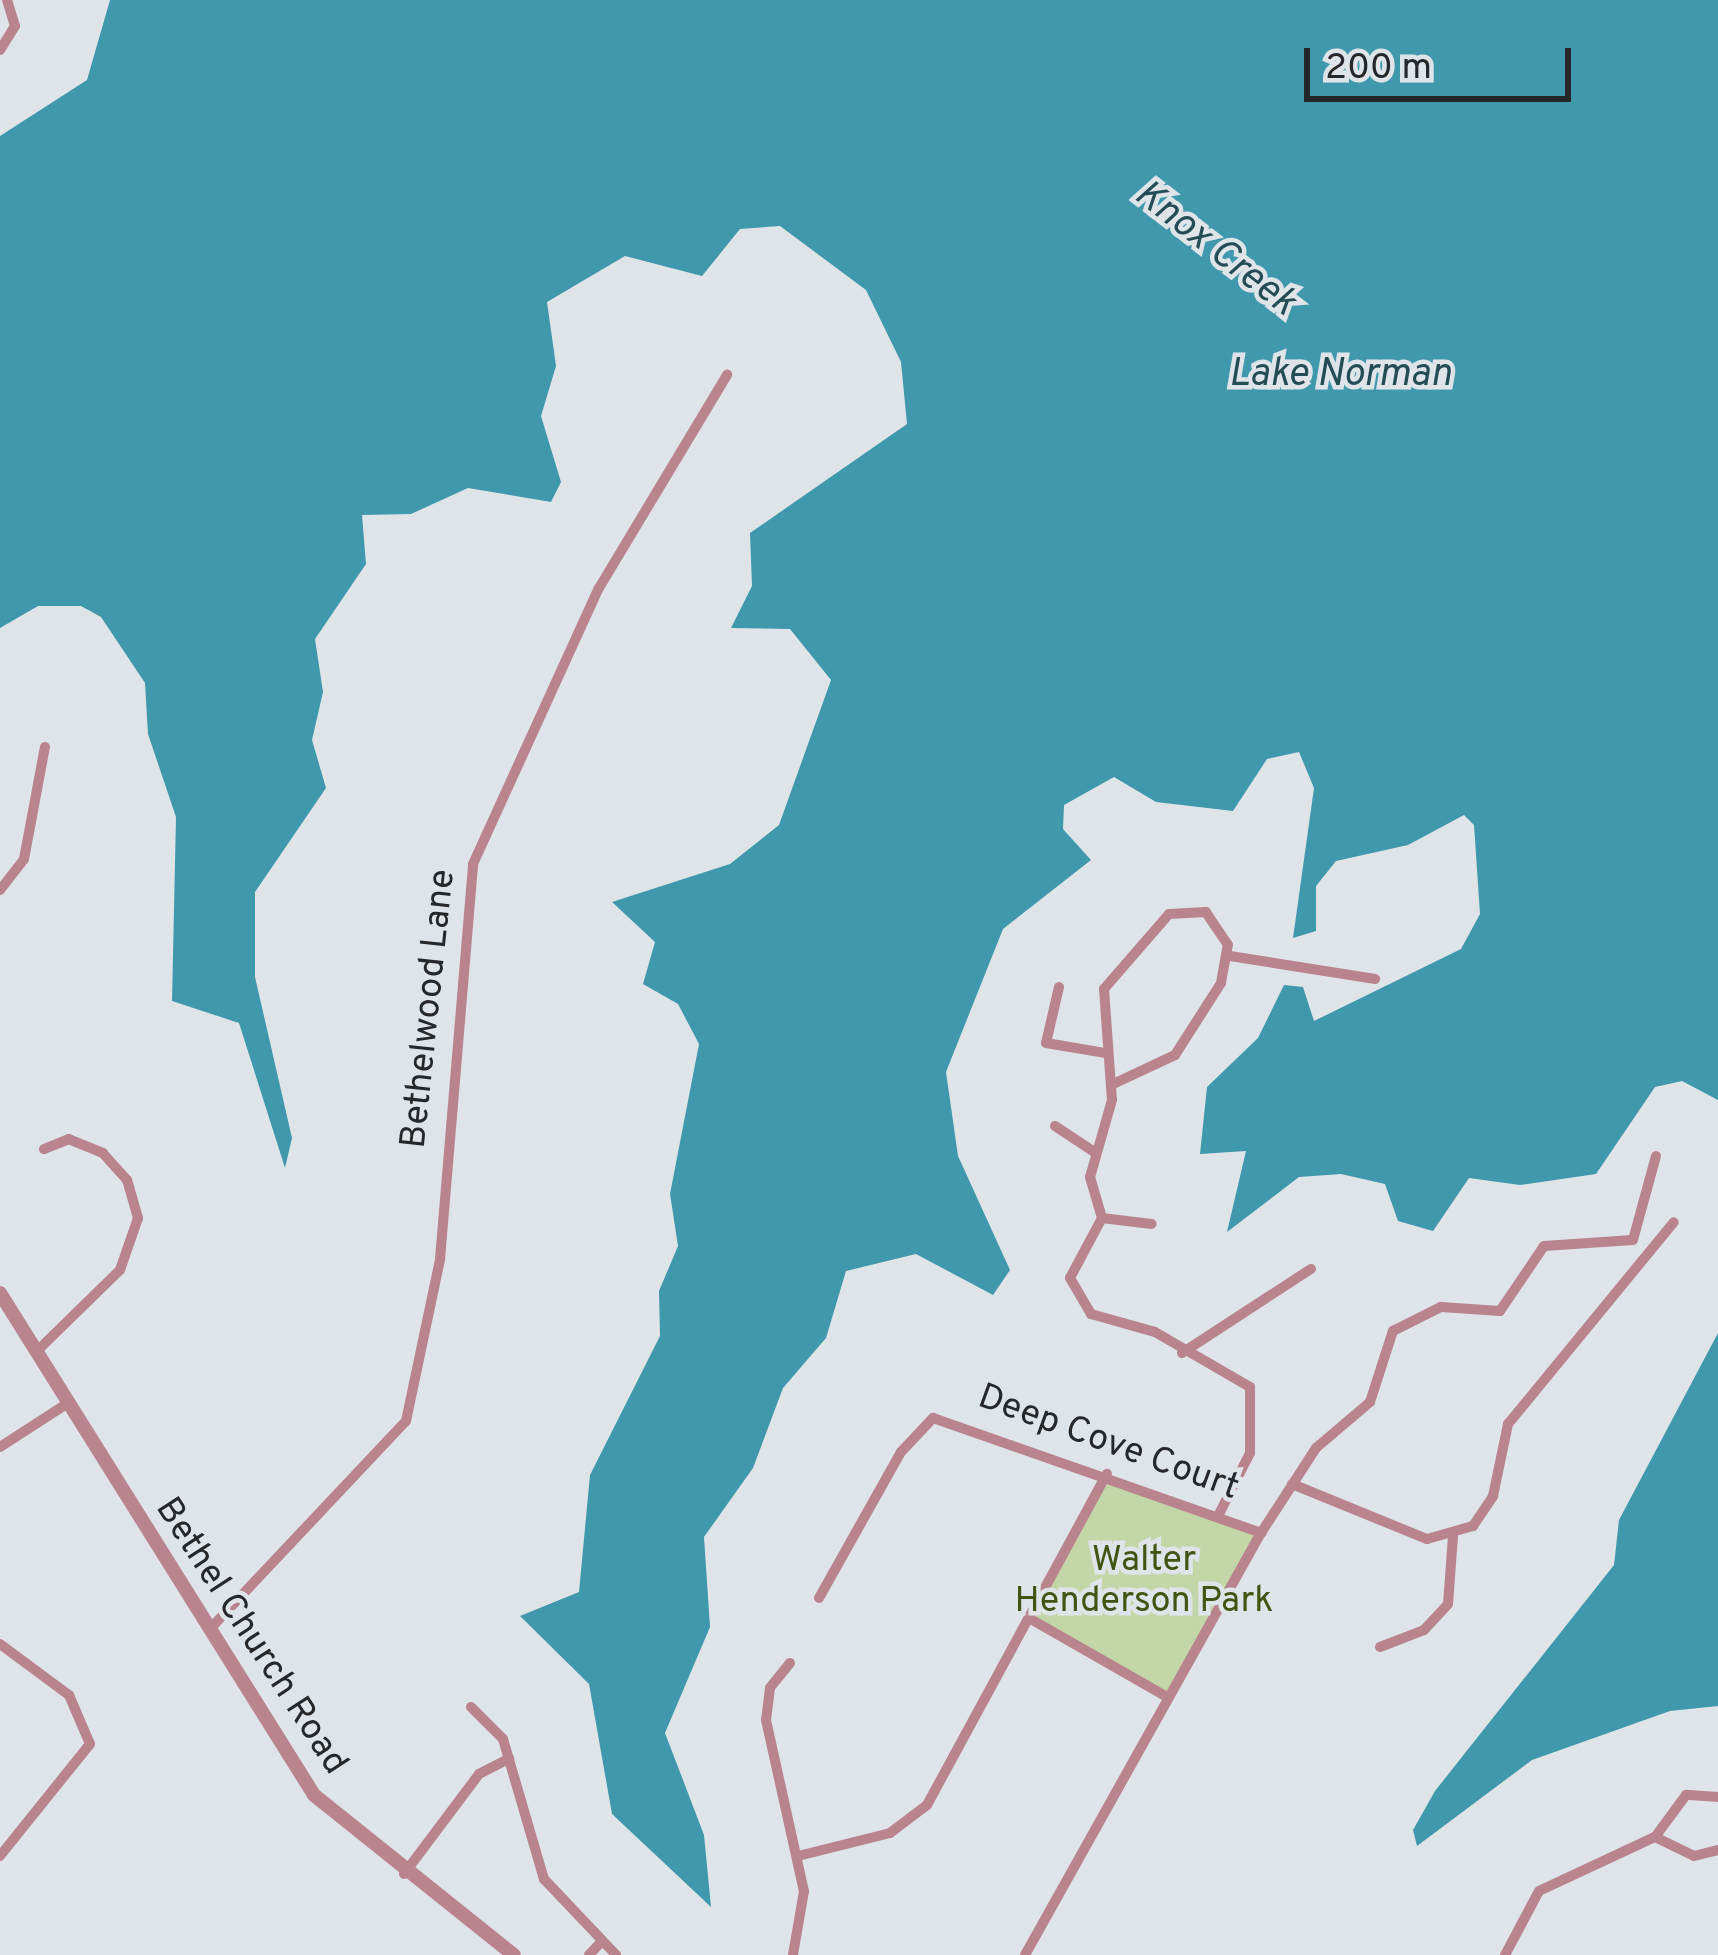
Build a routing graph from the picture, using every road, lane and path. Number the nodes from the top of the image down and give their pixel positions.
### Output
1 (8, 0) edge
2 (0, 50) edge
3 (727, 375) dead end
4 (45, 747) dead end
5 (0, 890) edge
6 (1230, 956) junction
7 (1375, 979) dead end
8 (1059, 987) dead end
9 (1106, 1053) junction
10 (1111, 1085) junction
11 (1055, 1126) dead end
12 (44, 1149) dead end
13 (1096, 1153) junction
14 (1657, 1156) dead end
15 (1102, 1218) junction
16 (1674, 1222) dead end
17 (1152, 1224) dead end
18 (1311, 1269) dead end
19 (0, 1293) edge
20 (36, 1352) junction
21 (1182, 1353) junction
22 (68, 1403) junction
23 (0, 1447) edge
24 (1107, 1474) junction
25 (1292, 1484) junction
26 (1218, 1516) junction
27 (1261, 1533) junction
28 (1453, 1537) junction
29 (819, 1598) dead end
30 (1034, 1621) junction
31 (208, 1630) junction
32 (0, 1644) edge
33 (1380, 1647) dead end
34 (790, 1663) dead end
35 (1167, 1697) junction
36 (471, 1707) dead end
37 (509, 1759) junction
38 (1718, 1797) edge
39 (1655, 1837) junction
40 (1718, 1850) edge
41 (0, 1856) edge
42 (798, 1856) junction
43 (404, 1874) junction
44 (602, 1941) junction
45 (514, 1955) edge
46 (589, 1955) edge
47 (616, 1955) edge
48 (794, 1955) edge
49 (1025, 1955) edge
50 (1505, 1955) edge

1 - 2 street
3 - 31 street, Bethelwood Lane
4 - 5 street
6 - 7 street
6 - 9 street
6 - 10 street
8 - 9 street
9 - 10 street
10 - 13 street
11 - 13 street
12 - 20 street
13 - 15 street
14 - 25 street
15 - 17 street
15 - 21 street
16 - 28 street
18 - 21 street
19 - 20 street, Bethel Church Road
20 - 22 street, Bethel Church Road
21 - 26 street
22 - 23 street
22 - 31 street, Bethel Church Road
24 - 26 street, Deep Cove Court
24 - 29 street, Deep Cove Court
24 - 30 street
25 - 27 street
25 - 28 street
26 - 27 street, Deep Cove Court
27 - 35 street
28 - 33 street
30 - 35 street
30 - 42 street
31 - 43 street, Bethel Church Road
32 - 41 street
34 - 42 street
35 - 49 street
36 - 37 street
37 - 43 street
37 - 44 street
38 - 39 street
39 - 40 street
39 - 50 street
42 - 48 street
43 - 45 street, Bethel Church Road
44 - 46 street
44 - 47 street

